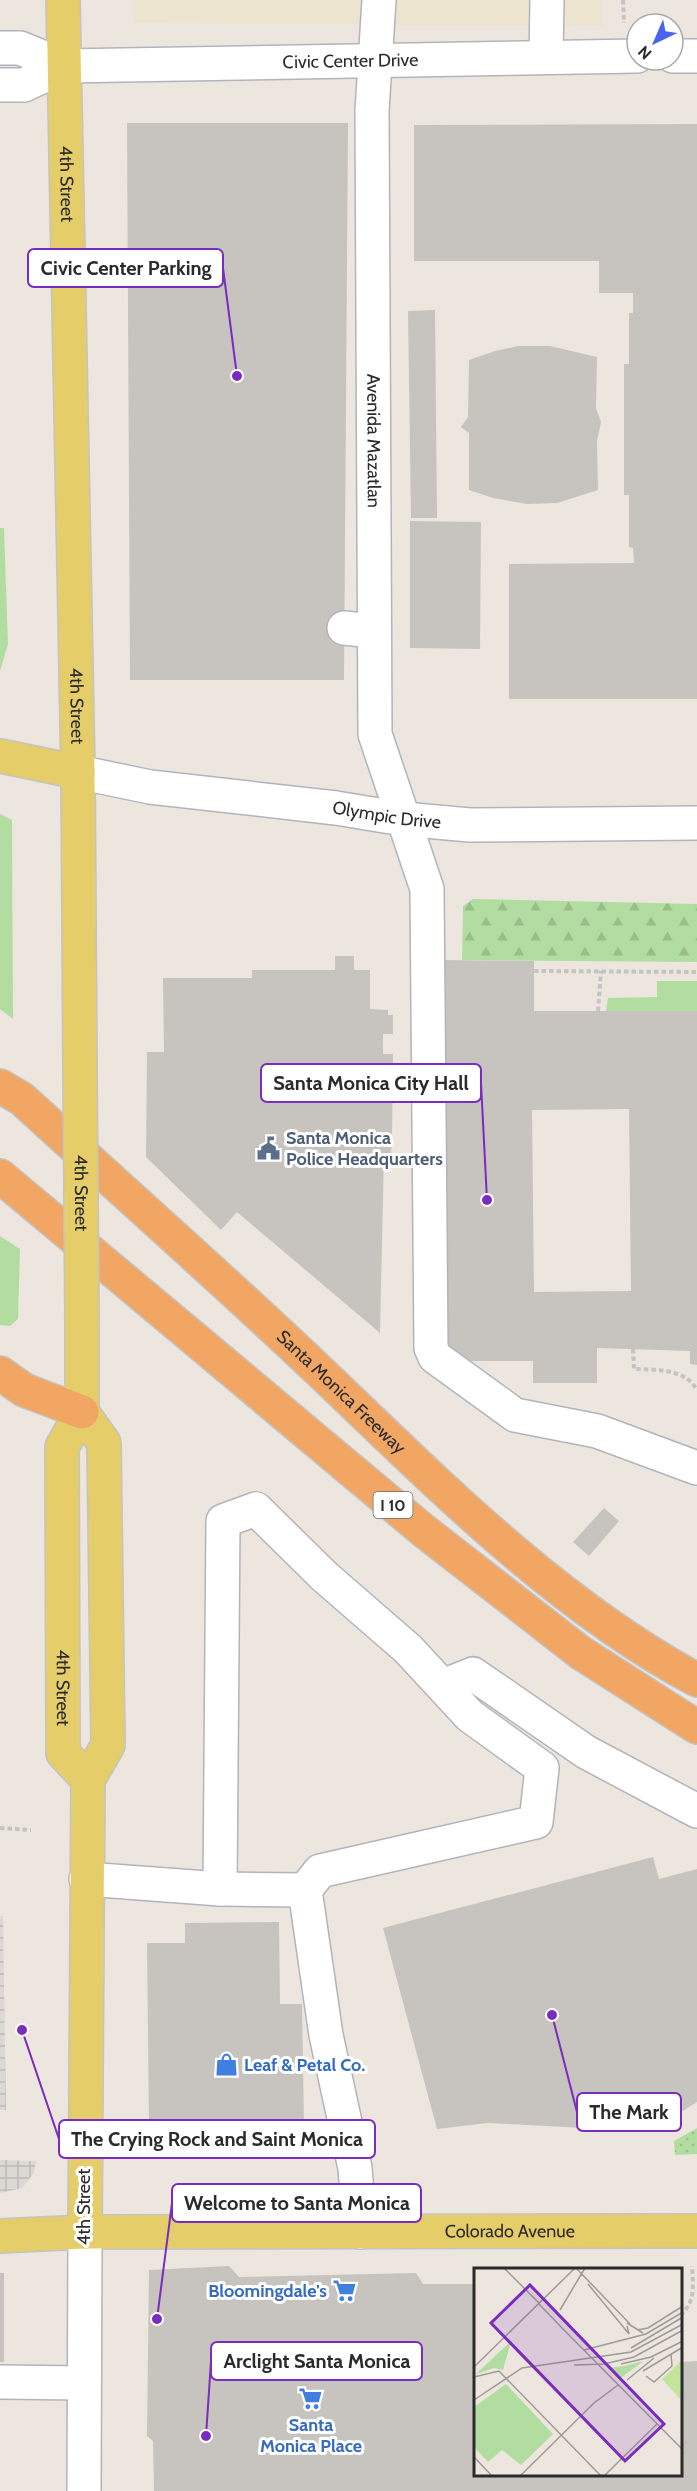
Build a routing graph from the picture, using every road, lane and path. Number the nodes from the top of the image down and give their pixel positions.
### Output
1 (63, 0) edge
2 (379, 0) edge
3 (548, 0) edge
4 (0, 48) edge
5 (625, 56) edge
6 (546, 57) junction
7 (376, 59) junction
8 (64, 66) junction
9 (0, 85) edge
10 (0, 756) edge
11 (78, 772) junction
12 (403, 819) junction
13 (697, 823) edge
14 (534, 971) dead end
15 (601, 971) junction
16 (697, 972) edge
17 (598, 1011) dead end
18 (0, 1071) edge
19 (11, 1093) edge
20 (0, 1176) edge
21 (0, 1196) edge
22 (104, 1262) junction
23 (633, 1349) dead end
24 (0, 1373) edge
25 (697, 1390) edge
26 (82, 1412) junction
27 (697, 1468) edge
28 (697, 1680) edge
29 (442, 1686) junction
30 (697, 1727) edge
31 (88, 1780) junction
32 (697, 1811) edge
33 (0, 1828) edge
34 (31, 1830) dead end
35 (86, 1879) junction
36 (220, 1889) junction
37 (305, 1890) junction
38 (85, 2232) junction
39 (360, 2232) junction
40 (0, 2236) edge
41 (694, 2245) edge
42 (682, 2314) edge
43 (0, 2382) edge
44 (83, 2383) junction
45 (84, 2491) edge

1 - 8 main road, 4th Street
2 - 7 street, Avenida Mazatlan
3 - 6 street
4 - 8 street
5 - 6 street, Civic Center Drive
6 - 7 street, Civic Center Drive
7 - 8 street, Civic Center Drive
7 - 12 street, Avenida Mazatlan
8 - 9 street
8 - 11 main road, 4th Street
10 - 11 main road
11 - 12 street, Olympic Drive
11 - 26 main road, 4th Street, bridge
12 - 13 street, Olympic Drive
12 - 27 street, Avenida Mazatlan
14 - 15 path
15 - 16 path
15 - 17 path
18 - 19 highway, Santa Monica Freeway
19 - 28 highway, Santa Monica Freeway / I 10
20 - 22 highway, I 10
21 - 22 highway
22 - 30 highway, I 10
23 - 25 path
24 - 26 highway
26 - 31 main road, 4th Street
26 - 31 main road, 4th Street
29 - 32 street
29 - 36 street
29 - 37 street
31 - 35 main road, 4th Street
33 - 34 path
35 - 36 street
35 - 38 main road, 4th Street
36 - 37 street
37 - 39 street
38 - 39 main road, Colorado Avenue
38 - 40 main road, Colorado Avenue
38 - 44 street, 4th Street
39 - 41 main road, Colorado Avenue
41 - 42 path
43 - 44 street
44 - 45 street, 4th Street

